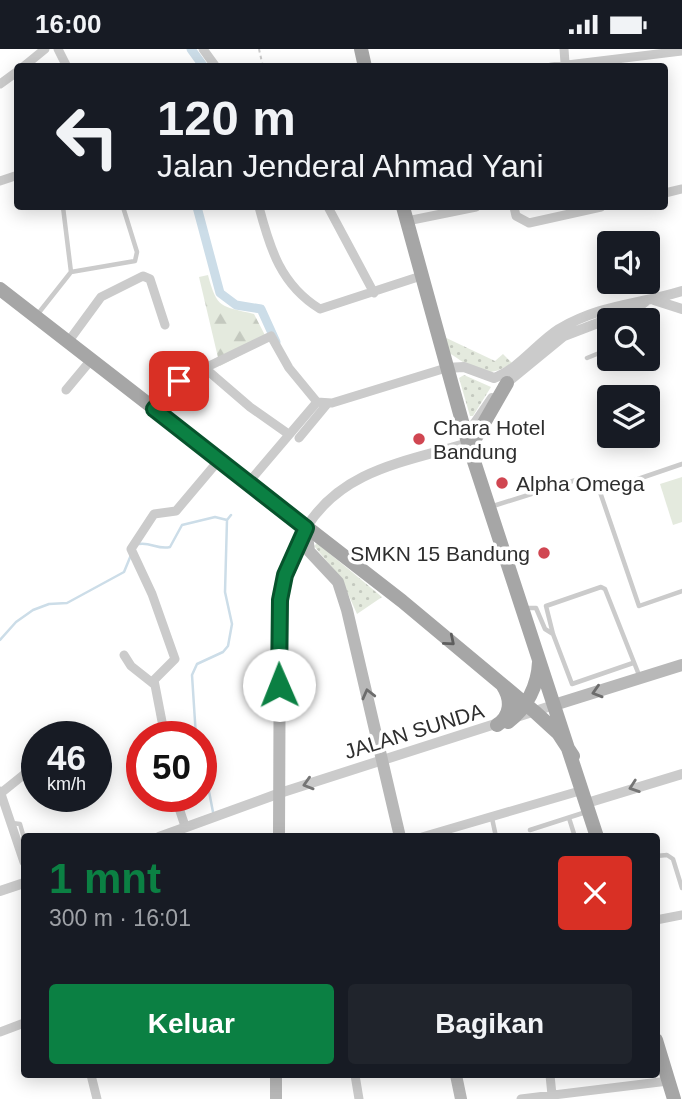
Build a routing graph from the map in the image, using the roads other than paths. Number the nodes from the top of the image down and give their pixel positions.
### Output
1 (45, 49) edge
2 (564, 49) edge
3 (682, 51) edge
4 (624, 62) edge
5 (28, 63) edge
6 (565, 63) joint
7 (63, 210) edge
8 (124, 210) edge
9 (260, 210) edge
10 (330, 210) edge
11 (404, 210) edge
12 (461, 210) edge
13 (515, 210) edge
14 (588, 210) edge
15 (407, 221) junction
16 (71, 272) junction
17 (421, 276) junction
18 (0, 289) edge
19 (682, 291) edge
20 (374, 293) junction
21 (650, 300) junction
22 (682, 309) edge
23 (35, 317) junction
24 (164, 325) dead end
25 (68, 342) junction
26 (597, 354) edge
27 (587, 358) dead end
28 (91, 361) junction
29 (446, 368) junction
30 (207, 370) junction
31 (507, 383) joint
32 (66, 390) dead end
33 (322, 403) junction
34 (154, 409) junction
35 (287, 433) junction
36 (299, 438) dead end
37 (467, 440) junction
38 (219, 460) junction
39 (682, 464) edge
40 (579, 479) dead end
41 (248, 483) junction
42 (489, 507) junction
43 (306, 528) junction
44 (682, 591) edge
45 (523, 608) junction
46 (552, 634) junction
47 (537, 650) junction
48 (124, 655) dead end
49 (633, 663) junction
50 (682, 665) edge
51 (640, 678) junction
52 (497, 681) junction
53 (155, 685) junction
54 (554, 705) junction
55 (530, 708) junction
56 (162, 721) edge
57 (502, 723) junction
58 (573, 756) junction
59 (384, 761) junction
60 (682, 774) edge
61 (21, 776) edge
62 (0, 792) edge
63 (280, 793) junction
64 (586, 801) junction
65 (2, 805) edge
66 (180, 812) edge
67 (492, 817) junction
68 (569, 818) junction
69 (11, 824) junction
70 (185, 826) junction
71 (530, 830) dead end
72 (23, 833) edge
73 (169, 833) edge
74 (279, 833) edge
75 (399, 833) edge
76 (436, 833) edge
77 (495, 833) edge
78 (574, 833) edge
79 (596, 833) edge
80 (21, 853) edge
81 (660, 856) edge
82 (21, 884) edge
83 (682, 888) edge
84 (0, 891) edge
85 (682, 915) edge
86 (660, 920) edge
87 (21, 1024) edge
88 (0, 1032) edge
89 (663, 1072) edge
90 (92, 1078) edge
91 (276, 1078) edge
92 (356, 1078) edge
93 (457, 1078) edge
94 (551, 1078) edge
95 (637, 1078) edge
96 (559, 1096) edge
97 (97, 1099) edge
98 (276, 1099) edge
99 (359, 1099) edge
100 (461, 1099) edge
101 (521, 1099) edge
102 (674, 1099) edge

1 - 5 street
2 - 6 street
3 - 4 street
4 - 6 street
7 - 16 lane
8 - 16 lane
9 - 20 street
10 - 20 street
11 - 15 main road
12 - 15 street
13 - 14 street
15 - 17 main road
16 - 23 lane
17 - 20 street
17 - 29 main road
18 - 23 main road
19 - 21 street
21 - 22 street
21 - 29 street
21 - 31 street
23 - 25 main road
24 - 25 street
25 - 28 main road
26 - 27 lane
28 - 32 street
28 - 34 main road
29 - 33 street
29 - 37 main road
30 - 33 street
30 - 34 street
30 - 35 street
31 - 37 main road
33 - 35 street
33 - 36 street
34 - 38 main road
35 - 41 street
37 - 42 main road
37 - 43 street
38 - 41 main road
38 - 53 street
39 - 44 lane
40 - 42 lane
41 - 43 main road
42 - 45 main road
43 -> 52 main road
59 -> 43 main road
43 - 63 main road
45 - 46 lane
45 - 47 main road
46 - 49 lane
46 - 49 lane
47 - 52 main road
47 - 54 main road
47 - 55 main road
48 - 53 street
49 - 51 lane
50 - 51 main road
51 -> 54 main road
52 - 55 main road
52 - 57 main road
53 - 56 street
54 - 55 street
54 - 58 main road
55 - 57 main road
55 - 58 main road
57 - 59 street, JALAN SUNDA
58 - 64 main road
59 -> 63 street, JALAN SUNDA
59 - 75 main road
60 -> 64 street
61 - 62 street
62 - 65 street
63 - 70 street, JALAN SUNDA
63 - 74 main road
64 - 67 street
64 - 68 lane
64 - 79 main road
65 - 69 street
66 - 70 street
67 - 76 street
67 - 77 lane
68 - 71 lane
68 - 78 lane
69 - 72 lane
69 - 80 street
70 - 73 street, JALAN SUNDA
81 - 83 lane
82 - 84 street
85 - 86 street
87 - 88 street
89 - 102 main road
90 - 97 street
91 - 98 main road
92 - 99 street
93 - 100 main road
94 - 96 street
95 - 96 street
96 - 101 street

